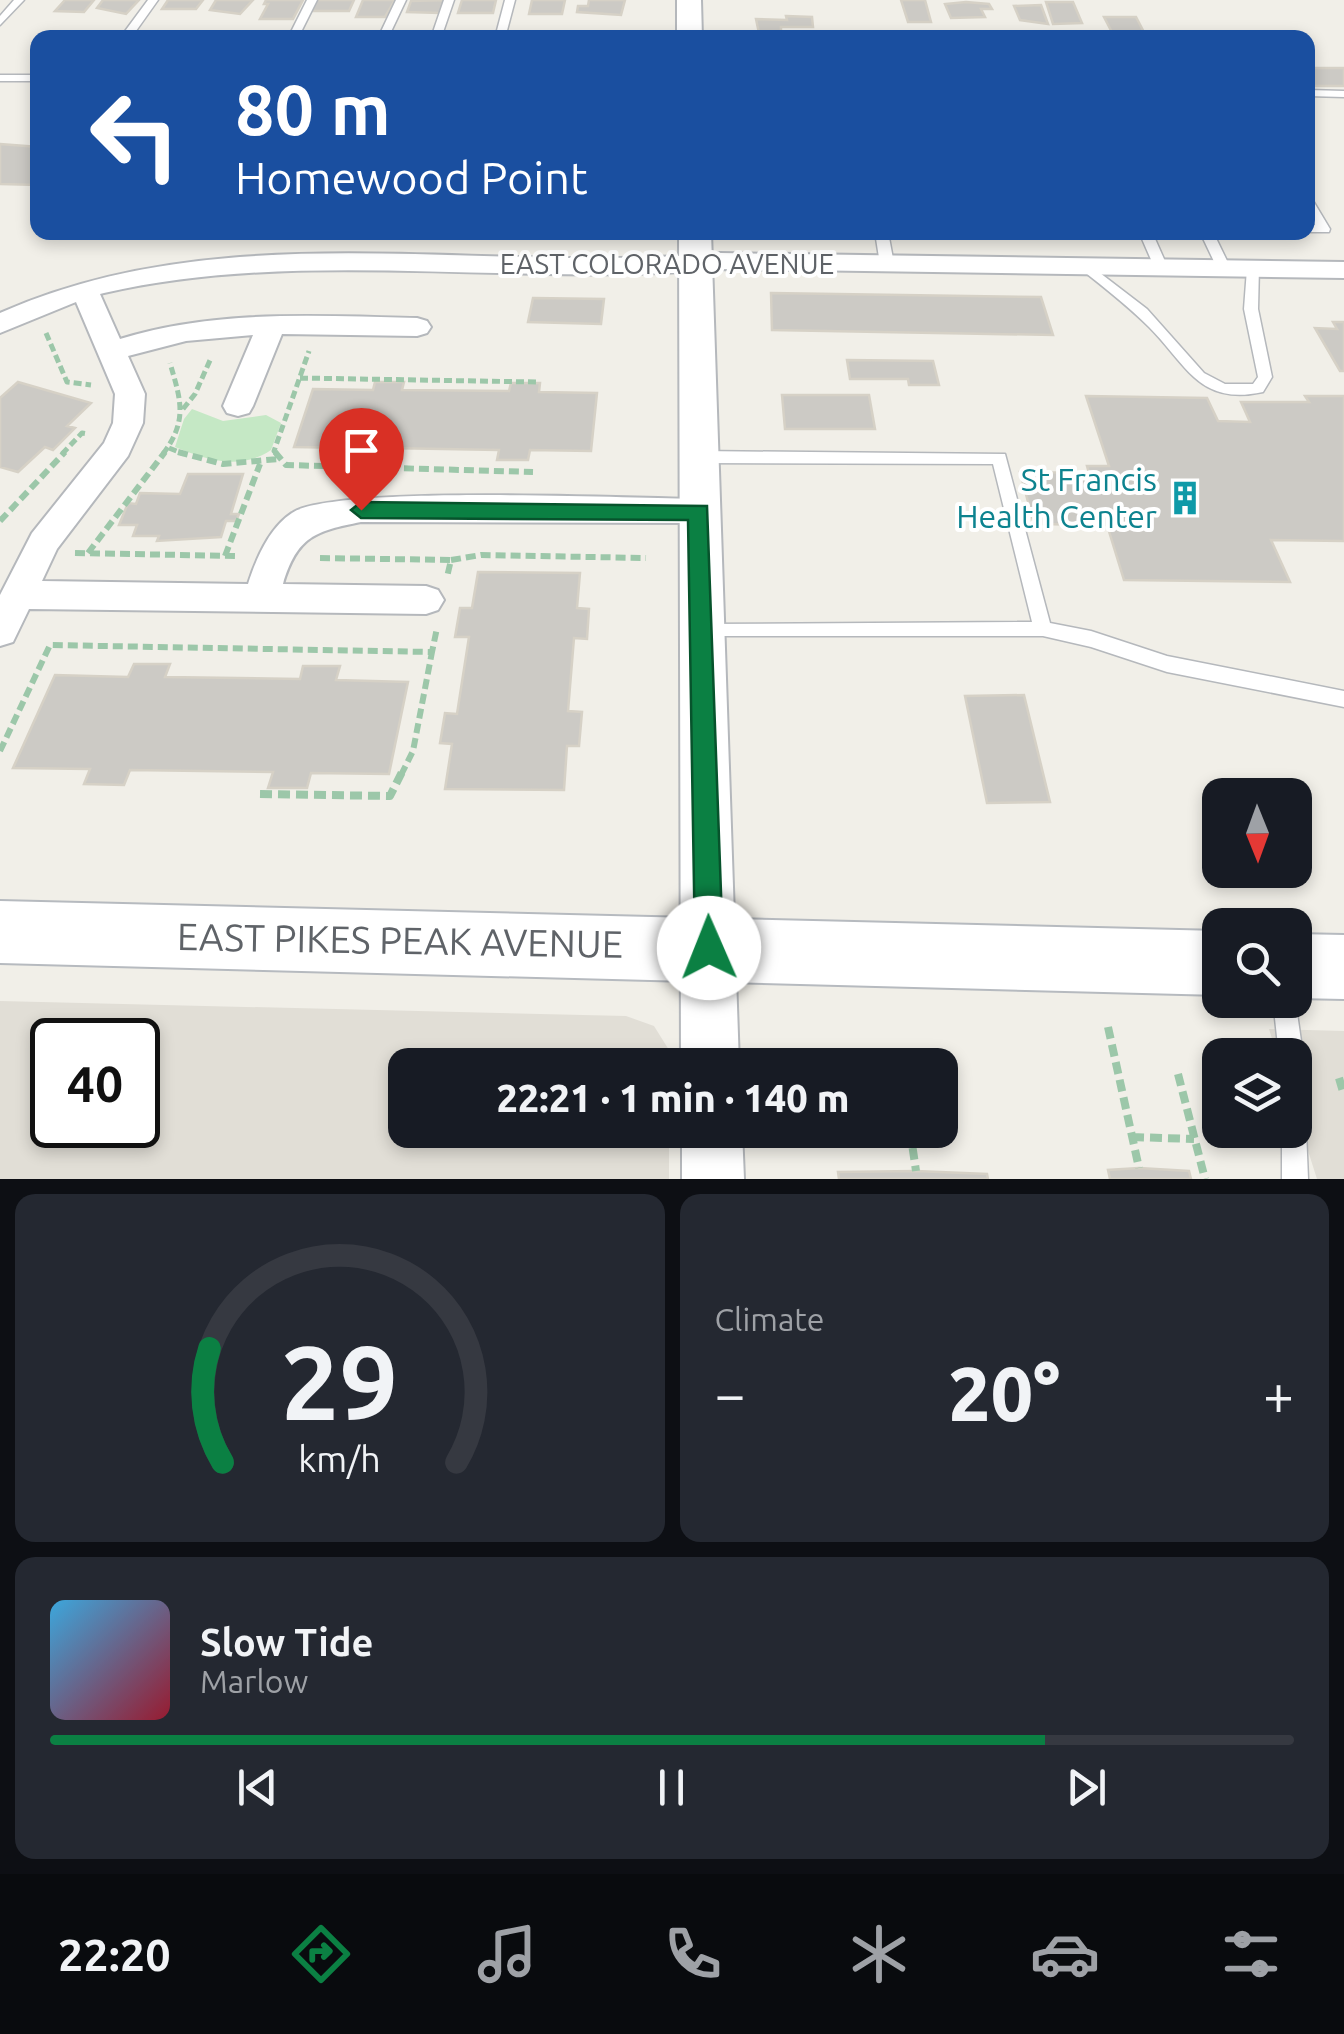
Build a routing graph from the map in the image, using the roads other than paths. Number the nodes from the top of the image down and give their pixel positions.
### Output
1 (19, 0) edge
2 (153, 0) edge
3 (312, 0) edge
4 (400, 0) edge
5 (450, 0) edge
6 (510, 0) edge
7 (689, 0) edge
8 (0, 22) edge
9 (131, 30) edge
10 (298, 30) edge
11 (387, 30) edge
12 (439, 30) edge
13 (502, 30) edge
14 (690, 30) edge
15 (0, 78) edge
16 (30, 78) edge
17 (1315, 93) edge
18 (1344, 94) edge
19 (1315, 213) edge
20 (1315, 228) edge
21 (882, 240) edge
22 (1148, 240) edge
23 (1210, 240) edge
24 (695, 249) edge
25 (887, 264) junction
26 (1087, 267) junction
27 (1160, 268) junction
28 (1224, 268) junction
29 (1254, 269) junction
30 (1344, 270) edge
31 (84, 292) junction
32 (0, 324) edge
33 (271, 325) junction
34 (417, 328) dead end
35 (111, 351) junction
36 (238, 406) dead end
37 (698, 457) junction
38 (699, 512) junction
39 (19, 595) junction
40 (261, 598) junction
41 (426, 600) dead end
42 (1042, 629) junction
43 (0, 631) edge
44 (702, 631) junction
45 (1344, 699) edge
46 (0, 932) edge
47 (709, 948) junction
48 (1202, 962) edge
49 (1312, 966) edge
50 (1344, 967) edge
51 (710, 1048) edge
52 (712, 1148) edge
53 (1294, 1148) edge
54 (713, 1179) edge
55 (1295, 1179) edge

1 - 8 lane
2 - 9 lane
3 - 10 lane
4 - 11 lane
5 - 12 lane
6 - 13 lane
7 - 14 street
15 - 16 lane
17 - 18 lane
19 - 20 lane
21 - 25 lane
22 - 27 lane
23 - 28 lane
24 - 25 street, EAST COLORADO AVENUE
24 - 31 street, EAST COLORADO AVENUE
24 - 37 street
25 - 26 street, EAST COLORADO AVENUE
26 - 27 street, EAST COLORADO AVENUE
26 - 29 lane
27 - 28 street, EAST COLORADO AVENUE
28 - 29 street, EAST COLORADO AVENUE
29 - 30 street, EAST COLORADO AVENUE
31 - 32 street, EAST COLORADO AVENUE
31 - 35 street
33 - 34 street
33 - 35 street
33 - 36 street
35 - 39 street
37 - 38 street
37 - 42 lane
38 - 40 street
38 - 44 street
39 - 40 street
39 - 43 street
40 - 41 street
42 - 44 lane
42 - 45 lane
44 - 47 street
46 - 47 main road, EAST PIKES PEAK AVENUE
47 - 48 main road, EAST PIKES PEAK AVENUE
47 - 51 street
49 - 50 main road
52 - 54 street
53 - 55 lane

